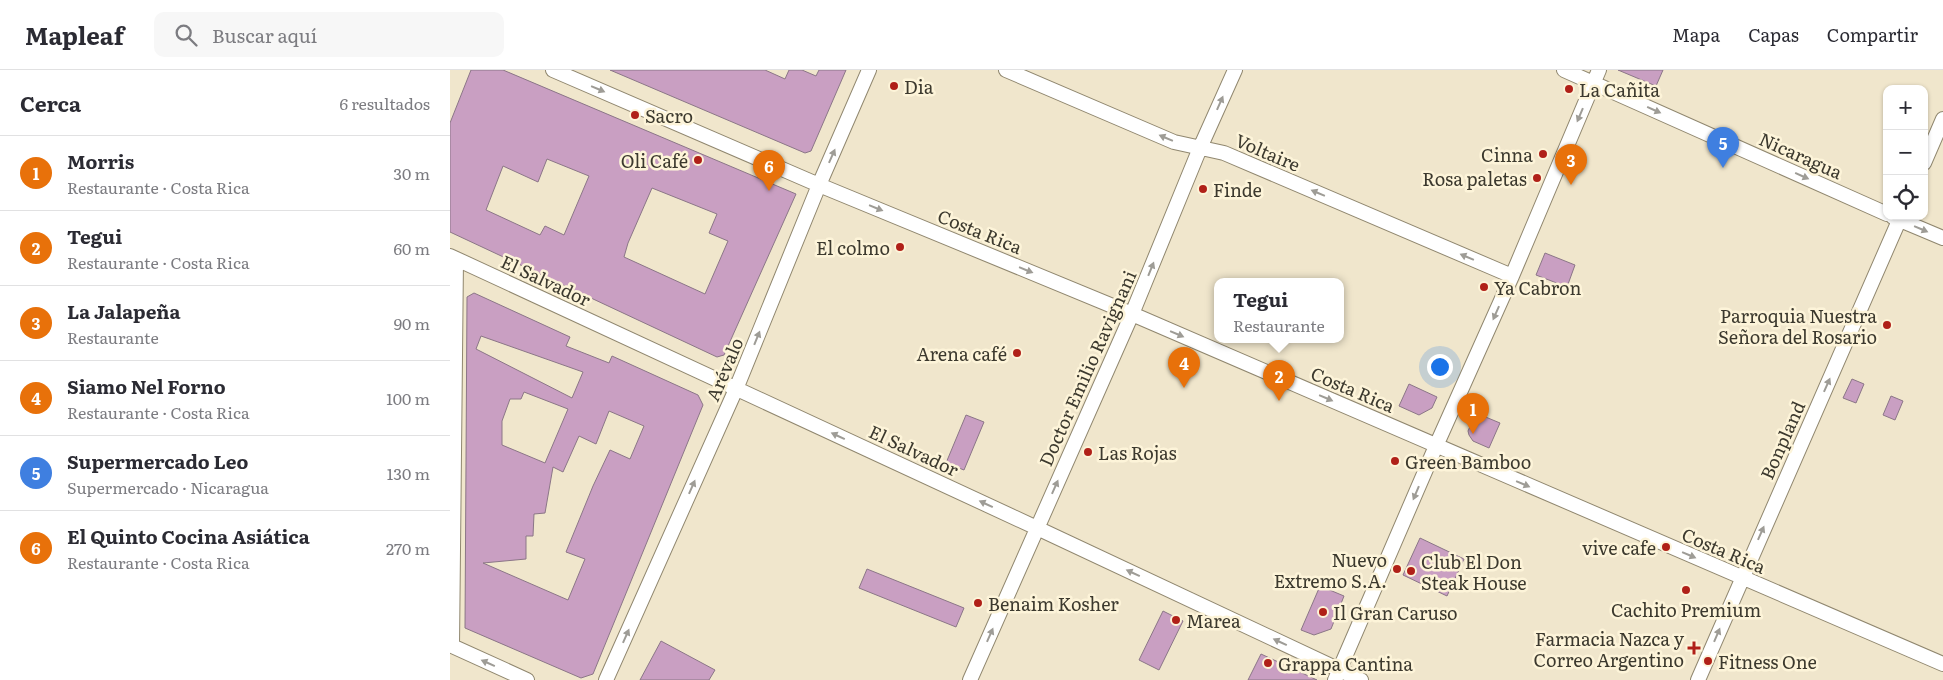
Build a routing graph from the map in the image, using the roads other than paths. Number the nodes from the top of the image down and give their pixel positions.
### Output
1 (553, 70) edge
2 (869, 70) edge
3 (1006, 70) edge
4 (1235, 70) edge
5 (1564, 70) edge
6 (1599, 70) edge
7 (1593, 83) junction
8 (1943, 119) edge
9 (1200, 148) junction
10 (1928, 154) edge
11 (819, 185) junction
12 (1883, 212) edge
13 (1897, 220) edge
14 (1904, 220) edge
15 (1943, 238) edge
16 (453, 258) edge
17 (1512, 276) junction
18 (1132, 314) junction
19 (736, 389) junction
20 (1436, 446) junction
21 (1037, 528) junction
22 (1741, 578) junction
23 (451, 646) edge
24 (1943, 664) edge
25 (1338, 675) edge
26 (527, 680) edge
27 (606, 680) edge
28 (970, 680) edge
29 (1361, 680) edge
30 (1698, 680) edge

1 -> 11 street, Costa Rica
11 -> 2 street, Arévalo
9 -> 3 street, Voltaire
9 -> 4 street, Doctor Emilio Ravignani
5 - 7 street, Nicaragua
6 - 7 street
7 -> 12 street, Nicaragua
7 -> 17 street
8 - 10 street
17 -> 9 street, Voltaire
18 -> 9 street, Doctor Emilio Ravignani
11 -> 18 street, Costa Rica
19 -> 11 street, Arévalo
22 -> 13 street, Bonpland
14 -> 15 street
16 - 19 street, El Salvador
16 - 23 street
17 -> 20 street
18 -> 20 street, Costa Rica
21 -> 18 street, Doctor Emilio Ravignani
21 -> 19 street, El Salvador
27 -> 19 street, Arévalo
20 -> 22 street, Costa Rica
20 -> 25 street
25 -> 21 street, El Salvador
28 -> 21 street, Doctor Emilio Ravignani
22 - 24 street, Costa Rica
30 -> 22 street, Bonpland
26 -> 23 street
25 - 29 street, El Salvador

